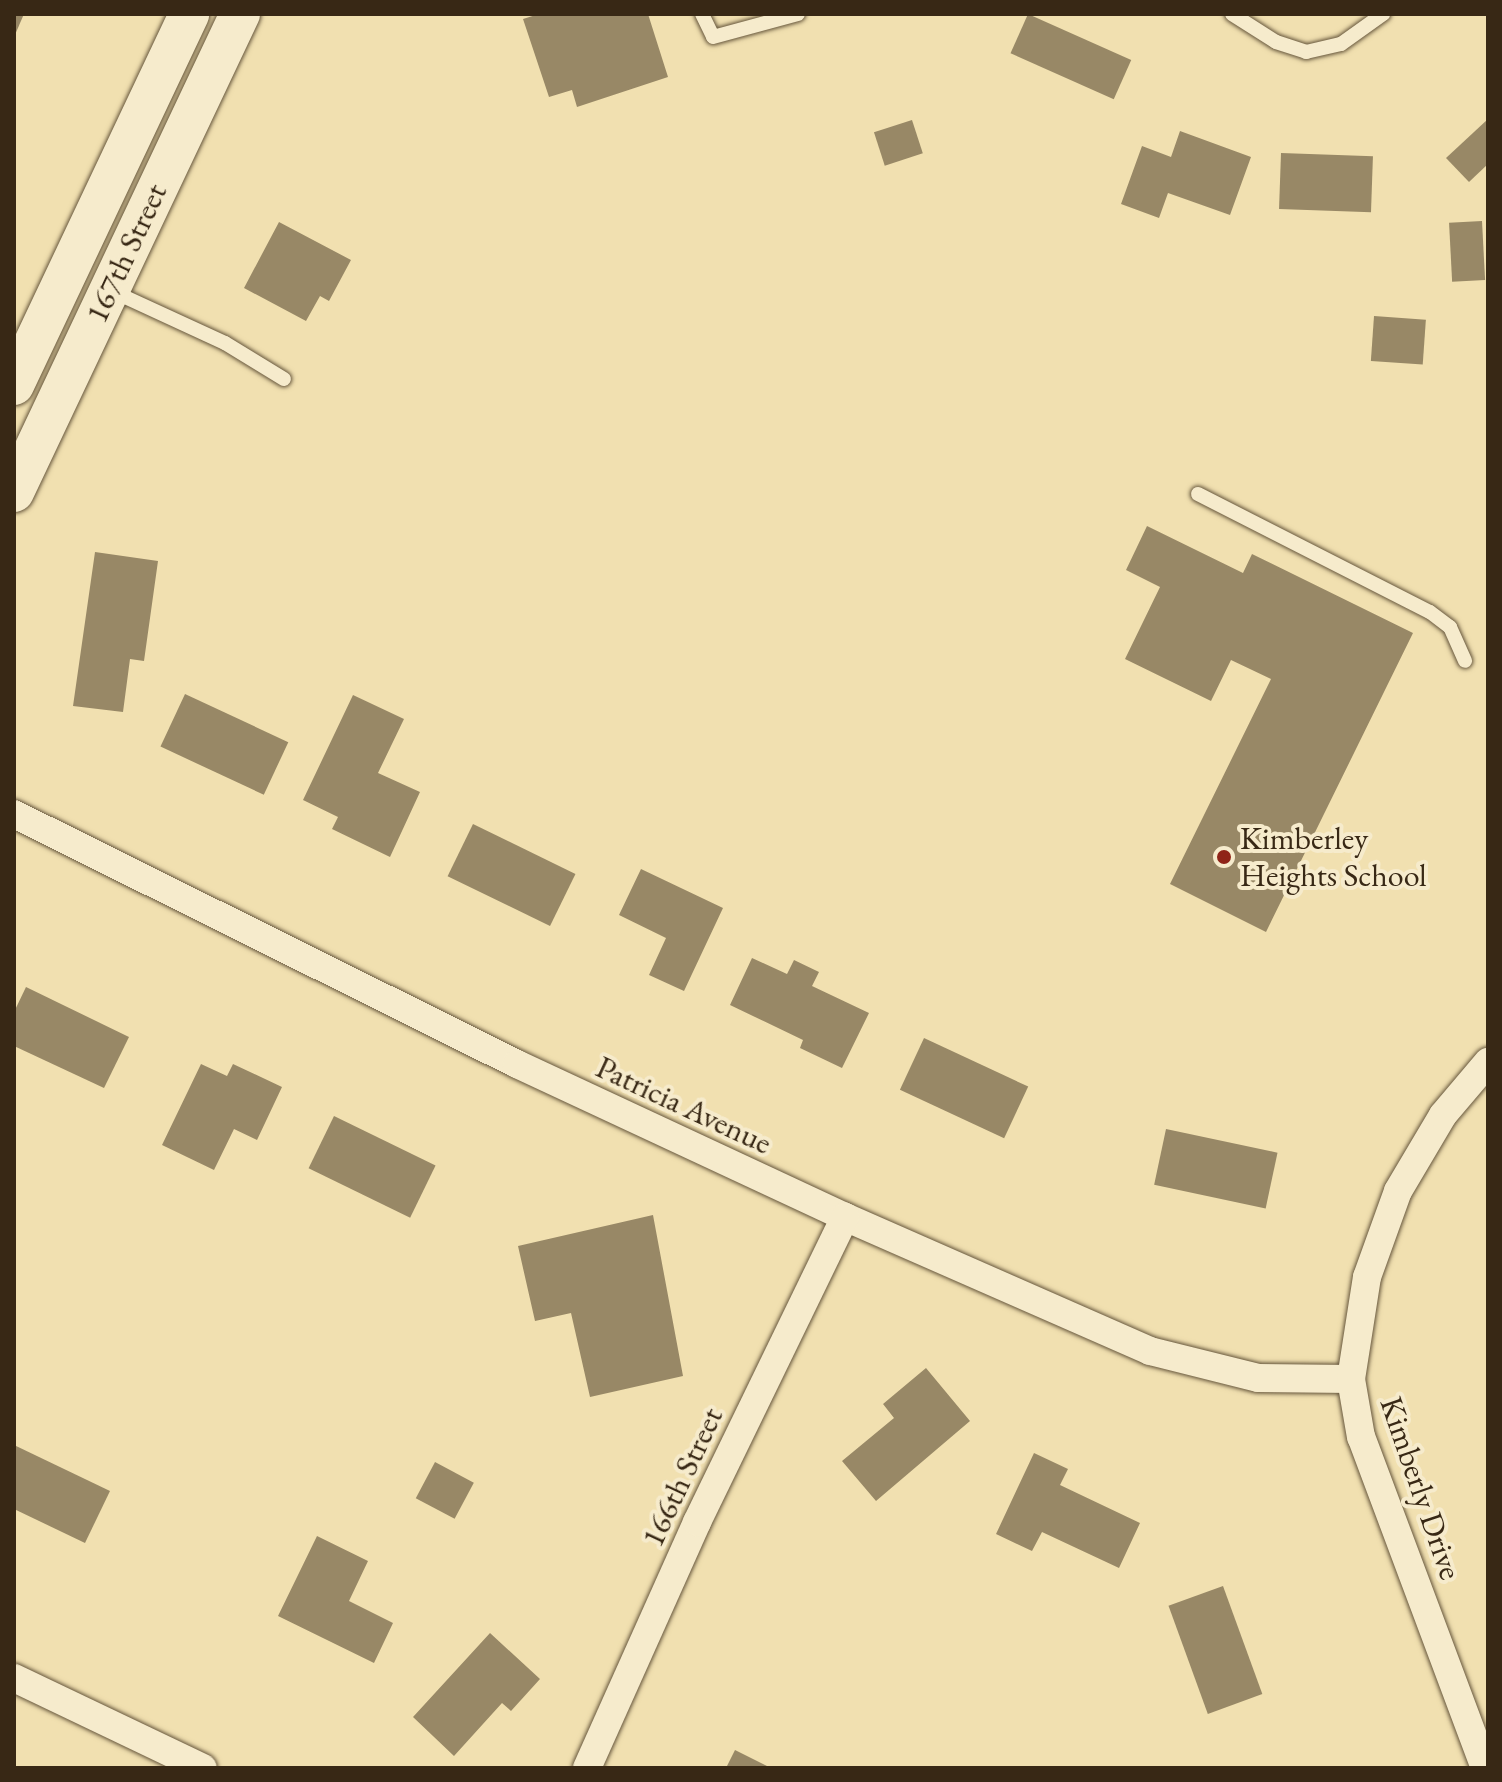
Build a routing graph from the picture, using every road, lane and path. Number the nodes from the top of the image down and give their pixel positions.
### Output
1 (189, 14) edge
2 (240, 14) edge
3 (702, 14) edge
4 (798, 14) edge
5 (1232, 14) edge
6 (1383, 14) edge
7 (108, 289) junction
8 (284, 379) dead end
9 (14, 385) edge
10 (14, 492) edge
11 (1198, 494) dead end
12 (1465, 661) dead end
13 (14, 814) edge
14 (1488, 1062) edge
15 (845, 1217) junction
16 (1351, 1379) junction
17 (14, 1678) edge
18 (203, 1768) edge
19 (587, 1768) edge
20 (1485, 1768) edge

1 - 9 main road, 167th Street
2 - 7 main road, 167th Street
3 - 4 lane
5 - 6 lane
7 - 8 lane
7 - 10 main road, 167th Street
11 - 12 lane
13 - 15 street, Patricia Avenue
14 - 16 street, Kimberly Drive
15 - 16 street, Patricia Avenue
15 - 19 street, 166th Street
16 - 20 street, Kimberly Drive
17 - 18 street

